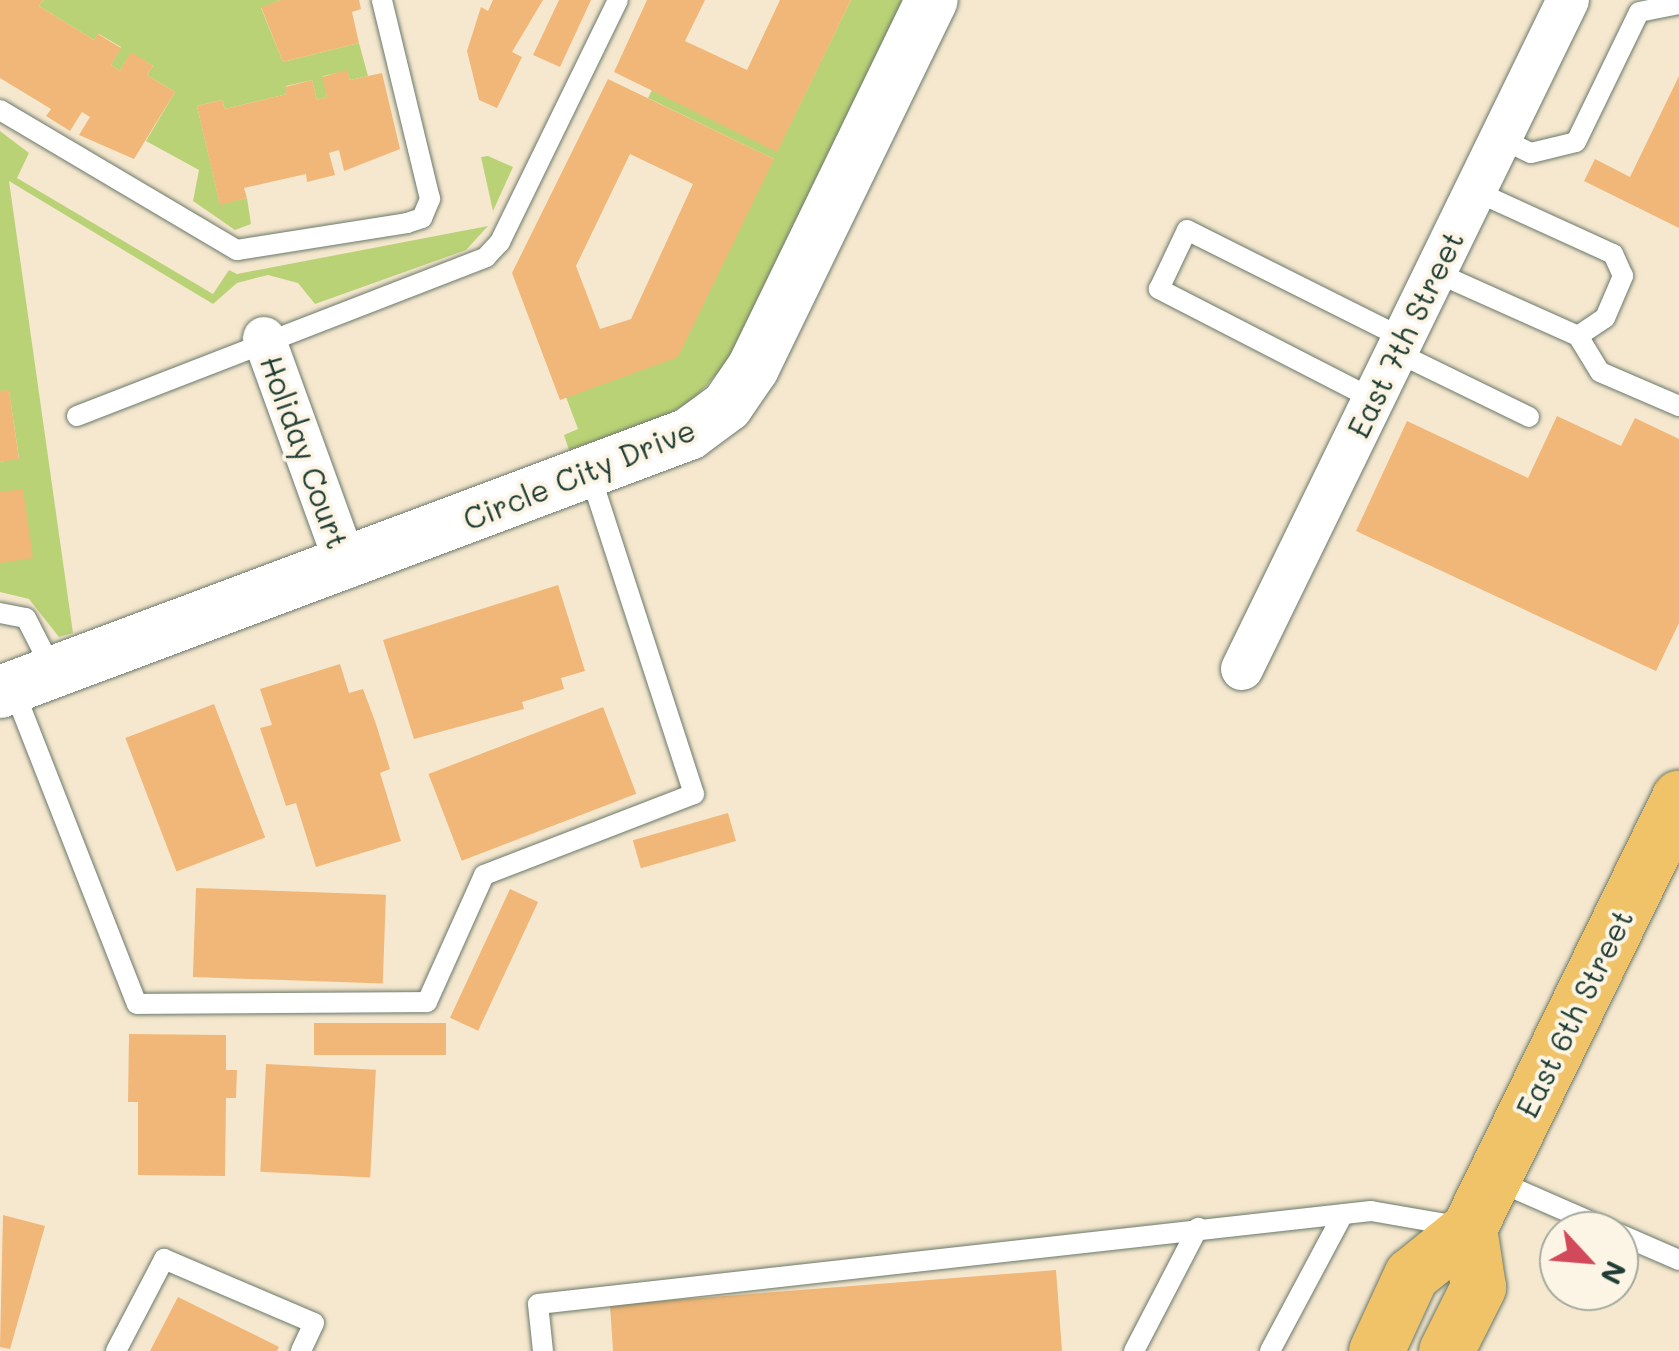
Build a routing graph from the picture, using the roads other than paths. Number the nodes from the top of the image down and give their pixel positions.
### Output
1 (382, 0) edge
2 (618, 0) edge
3 (932, 0) edge
4 (1568, 0) edge
5 (1676, 2) edge
6 (0, 110) edge
7 (1500, 138) junction
8 (1474, 191) junction
9 (1435, 272) junction
10 (1578, 336) junction
11 (264, 338) junction
12 (1400, 345) junction
13 (1373, 399) junction
14 (1679, 406) edge
15 (77, 416) dead end
16 (1529, 417) dead end
17 (590, 472) junction
18 (346, 567) junction
19 (0, 613) edge
20 (1242, 669) dead end
21 (22, 684) edge
22 (1679, 797) edge
23 (1493, 1180) junction
24 (1566, 1211) edge
25 (1343, 1214) junction
26 (1198, 1228) junction
27 (1469, 1228) junction
28 (1639, 1242) edge
29 (1679, 1260) edge
30 (116, 1351) edge
31 (301, 1351) edge
32 (542, 1351) edge
33 (1134, 1351) edge
34 (1270, 1351) edge
35 (1376, 1351) edge
36 (1446, 1351) edge

1 - 6 lane
2 - 11 lane
3 - 17 street, Circle City Drive
4 - 7 street, East 7th Street
5 - 7 lane
7 - 8 street, East 7th Street
8 - 9 street, East 7th Street
8 - 10 lane
9 - 10 lane
9 - 12 street, East 7th Street
10 - 14 lane
11 - 15 lane
11 - 18 street, Holiday Court
12 - 13 street, East 7th Street
12 - 13 lane
12 - 16 lane
13 - 20 street, East 7th Street
17 - 18 street, Circle City Drive
17 - 21 lane
18 - 21 street, Circle City Drive
19 - 21 lane
22 - 23 main road, East 6th Street
23 - 24 lane
23 - 27 main road, East 6th Street
25 - 26 lane
25 - 27 lane
25 - 34 lane
26 - 32 lane
26 - 33 lane
27 - 35 main road, East 6th Street
27 - 36 main road
28 - 29 lane
30 - 31 lane

